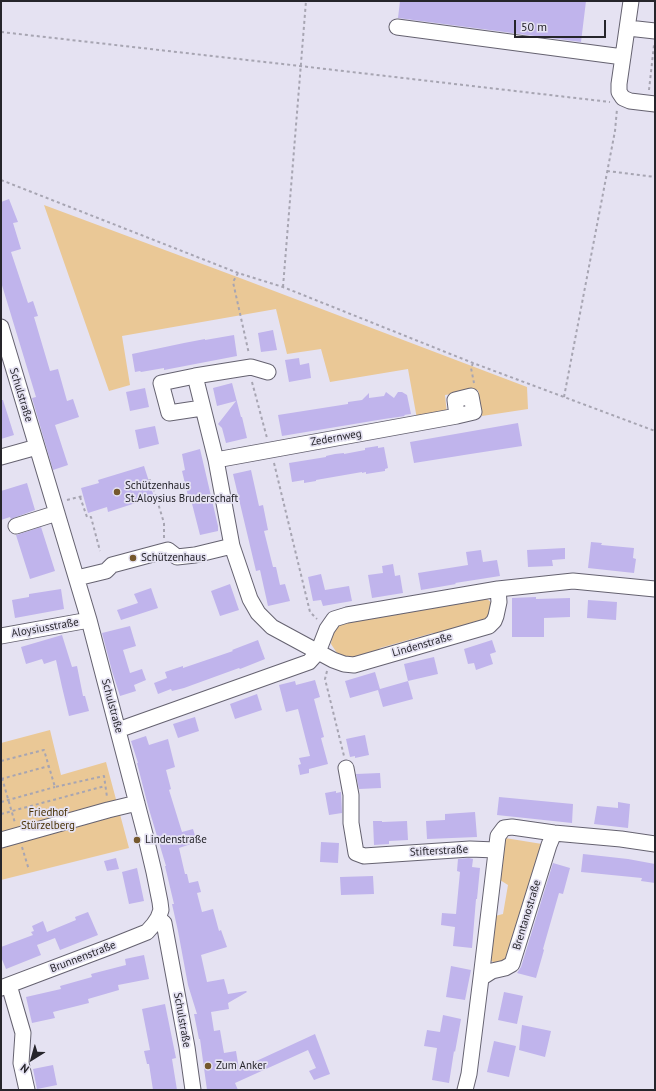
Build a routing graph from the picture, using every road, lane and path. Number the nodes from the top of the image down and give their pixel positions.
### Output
1 (306, 1) edge
2 (631, 1) edge
3 (397, 27) dead end
4 (628, 28) junction
5 (655, 31) edge
6 (1, 32) edge
7 (655, 41) edge
8 (623, 57) junction
9 (300, 66) junction
10 (610, 102) dead end
11 (618, 103) dead end
12 (651, 104) edge
13 (607, 171) junction
14 (655, 177) edge
15 (1, 180) edge
16 (283, 287) junction
17 (1, 327) edge
18 (473, 363) junction
19 (268, 372) dead end
20 (194, 376) junction
21 (472, 396) joint
22 (564, 397) junction
23 (202, 408) junction
24 (655, 431) edge
25 (36, 447) junction
26 (1, 457) edge
27 (216, 460) junction
28 (148, 481) dead end
29 (56, 509) junction
30 (16, 526) dead end
31 (232, 546) junction
32 (168, 550) junction
33 (100, 551) dead end
34 (77, 578) junction
35 (498, 589) junction
36 (655, 589) edge
37 (89, 620) junction
38 (1, 636) edge
39 (324, 655) junction
40 (118, 730) junction
41 (1, 761) edge
42 (48, 766) junction
43 (346, 768) joint
44 (1, 779) edge
45 (105, 786) junction
46 (55, 787) junction
47 (1, 802) edge
48 (137, 803) junction
49 (108, 810) junction
50 (1, 814) edge
51 (554, 833) junction
52 (1, 840) edge
53 (655, 844) edge
54 (496, 850) junction
55 (158, 918) junction
56 (481, 978) junction
57 (5, 987) edge
58 (27, 1090) edge
59 (193, 1090) edge
60 (465, 1090) edge

1 - 9 path
2 - 4 street
3 - 8 street
4 - 5 street
4 - 8 street
6 - 9 path
7 - 12 path
8 - 12 street
9 - 10 path
9 - 16 path
11 - 13 path
13 - 14 path
13 - 22 path
15 - 16 path
16 - 18 path
17 - 25 street, Schulstraße
18 - 21 path
18 - 22 path
19 - 20 street
20 - 23 street, Lindenstraße
20 - 23 street
21 - 27 street, Zedernweg
22 - 24 path
23 - 27 street, Lindenstraße
25 - 26 street
25 - 29 street, Schulstraße
27 - 31 street, Lindenstraße
28 - 32 path
29 - 30 street
29 - 33 path
29 - 34 street, Schulstraße
31 - 32 street
31 - 39 street, Lindenstraße
32 - 34 street
34 - 37 street, Schulstraße
35 - 36 street
35 - 39 street
35 - 39 street, Lindenstraße
37 - 38 street, Aloysiusstraße
37 - 40 street, Schulstraße
39 - 40 street
39 - 43 path
40 - 48 street, Schulstraße
41 - 42 path
42 - 44 path
42 - 46 path
43 - 54 street, Stifterstraße
45 - 46 path
45 - 49 path
45 - 50 path
46 - 47 path
48 - 49 street
48 - 55 street, Schulstraße
49 - 52 street
51 - 53 street
51 - 54 street
51 - 56 street, Brentanostraße
54 - 56 street
55 - 57 street, Brunnenstraße
55 - 59 street, Schulstraße
56 - 60 street
57 - 58 street

